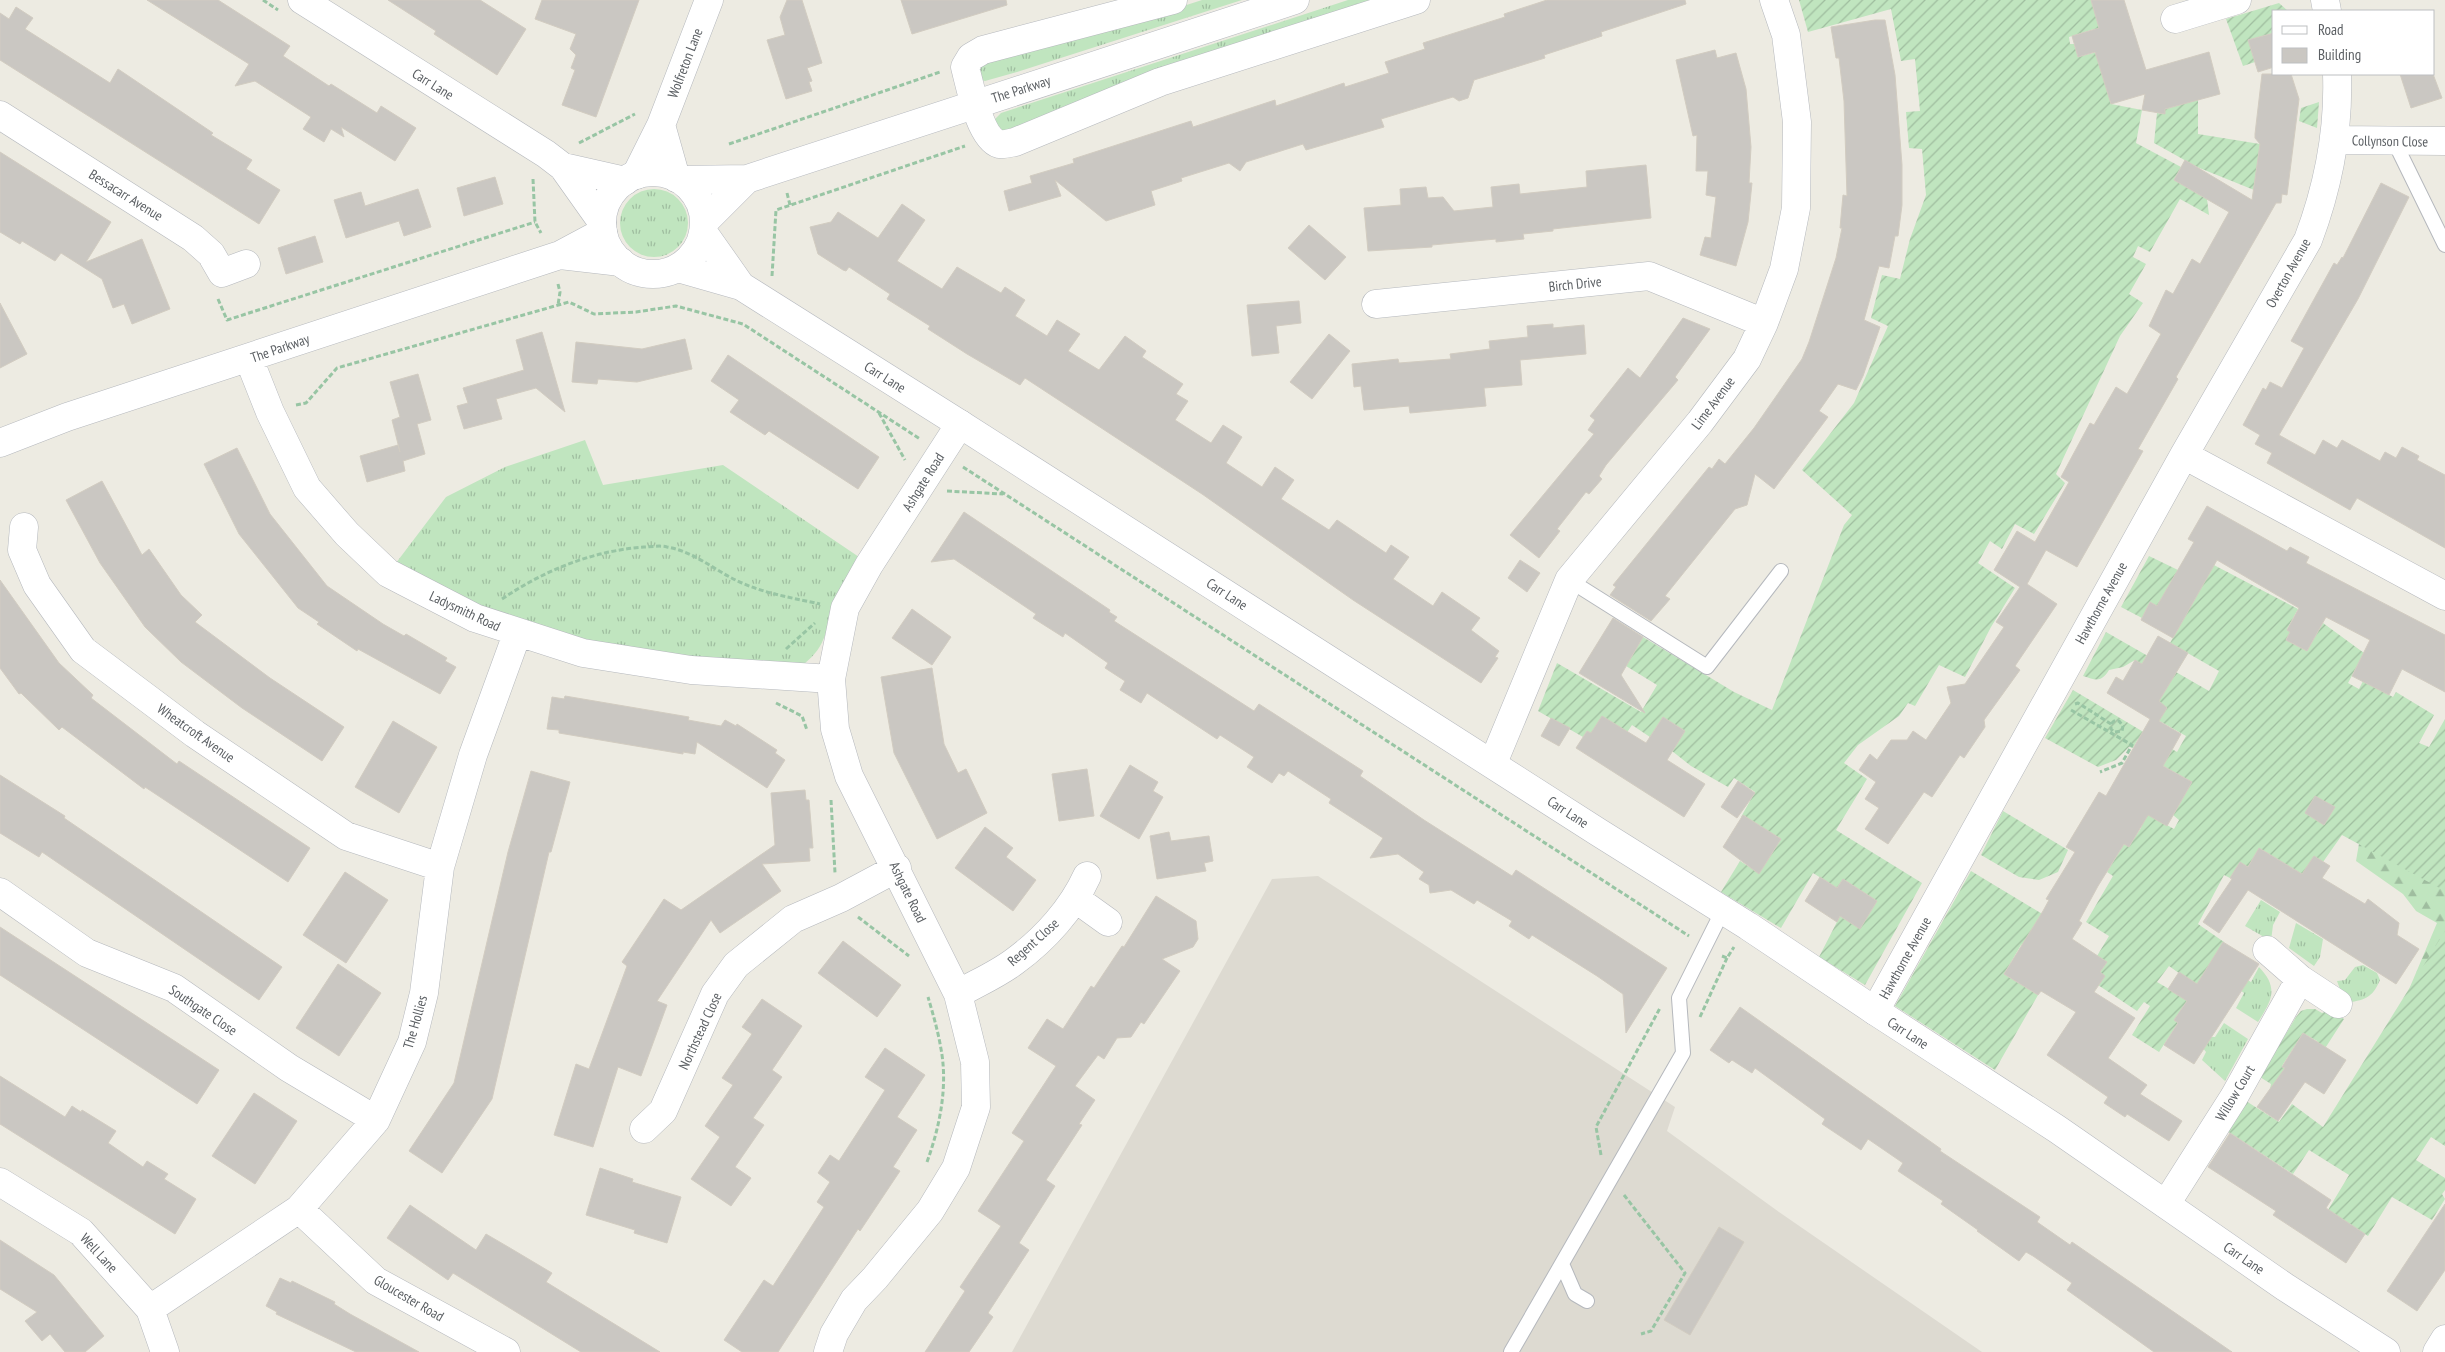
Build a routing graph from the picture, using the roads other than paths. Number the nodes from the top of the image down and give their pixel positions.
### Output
1 (302, 0) edge
2 (709, 0) edge
3 (1173, 0) edge
4 (1295, 0) edge
5 (1416, 0) edge
6 (1774, 0) edge
7 (2237, 0) edge
8 (2176, 19) dead end
9 (2337, 75) edge
10 (975, 104) junction
11 (0, 115) edge
12 (661, 125) junction
13 (2335, 140) junction
14 (2394, 141) junction
15 (2445, 141) edge
16 (563, 167) junction
17 (631, 178) junction
18 (678, 179) junction
19 (747, 179) junction
20 (602, 227) junction
21 (704, 227) junction
22 (2445, 245) edge
23 (552, 255) junction
24 (621, 262) junction
25 (246, 264) dead end
26 (678, 268) junction
27 (741, 286) junction
28 (1376, 304) dead end
29 (1764, 323) junction
30 (248, 359) junction
31 (960, 424) junction
32 (0, 443) edge
33 (2184, 455) junction
34 (24, 527) dead end
35 (1781, 571) dead end
36 (1569, 580) junction
37 (2445, 596) edge
38 (517, 634) junction
39 (832, 679) junction
40 (1493, 763) junction
41 (440, 867) junction
42 (897, 868) junction
43 (0, 892) edge
44 (1723, 910) junction
45 (1108, 922) dead end
46 (2266, 950) dead end
47 (2300, 979) junction
48 (958, 994) junction
49 (2338, 1004) dead end
50 (1875, 1011) junction
51 (376, 1120) junction
52 (644, 1130) dead end
53 (0, 1182) edge
54 (2166, 1204) junction
55 (299, 1209) junction
56 (1562, 1264) junction
57 (1587, 1301) dead end
58 (150, 1309) junction
59 (2445, 1339) edge
60 (165, 1352) edge
61 (506, 1352) edge
62 (828, 1352) edge
63 (1510, 1352) edge
64 (2386, 1352) edge
65 (2437, 1352) edge

1 - 16 street, Carr Lane
2 - 12 street, Wolfreton Lane
3 - 10 street
4 - 10 street, The Parkway
5 - 10 street
6 - 29 street, Lime Avenue
7 - 8 street
9 - 13 street, Overton Avenue
10 - 19 street, The Parkway
11 - 25 street, Bessacarr Avenue
12 - 17 street, Wolfreton Lane
12 - 18 street
13 - 14 street, Collynson Close
13 - 33 street, Overton Avenue
14 - 15 street, Collynson Close
14 - 22 lane
16 - 17 street, Carr Lane
16 - 20 street, Carr Lane
17 - 18 street, Carr Lane
17 - 20 street
18 - 19 street, The Parkway
18 - 21 street, Carr Lane
19 - 21 street, The Parkway
20 - 23 street, The Parkway
20 - 24 street, Carr Lane
21 - 26 street
21 - 27 street, Carr Lane
23 - 24 street, The Parkway
23 - 30 street, The Parkway
24 - 26 street, Carr Lane
26 - 27 street, Carr Lane
27 - 31 street, Carr Lane
28 - 29 street, Birch Drive
29 - 36 street, Lime Avenue
30 - 32 street, The Parkway
30 - 38 street, Ladysmith Road
31 - 39 street, Ashgate Road
31 - 40 street, Carr Lane
33 - 37 street
33 - 50 street, Hawthorne Avenue
34 - 41 street, Wheatcroft Avenue
35 - 36 lane
36 - 40 street, Lime Avenue
38 - 39 street, Ladysmith Road
38 - 41 street, The Hollies
39 - 42 street, Ashgate Road
40 - 44 street, Carr Lane
41 - 51 street, The Hollies
42 - 48 street, Ashgate Road
42 - 52 street, Northstead Close
43 - 51 street, Southgate Close
44 - 50 street, Carr Lane
44 - 56 lane
45 - 48 street, Regent Close
46 - 47 street
47 - 49 street
47 - 54 street, Willow Court
48 - 62 street, Ashgate Road
50 - 54 street, Carr Lane
51 - 55 street, The Hollies
53 - 58 street, Well Lane
54 - 64 street, Carr Lane
55 - 58 street, The Hollies
55 - 61 street, Gloucester Road
56 - 57 lane
56 - 63 lane
58 - 60 street, Well Lane
59 - 65 street

